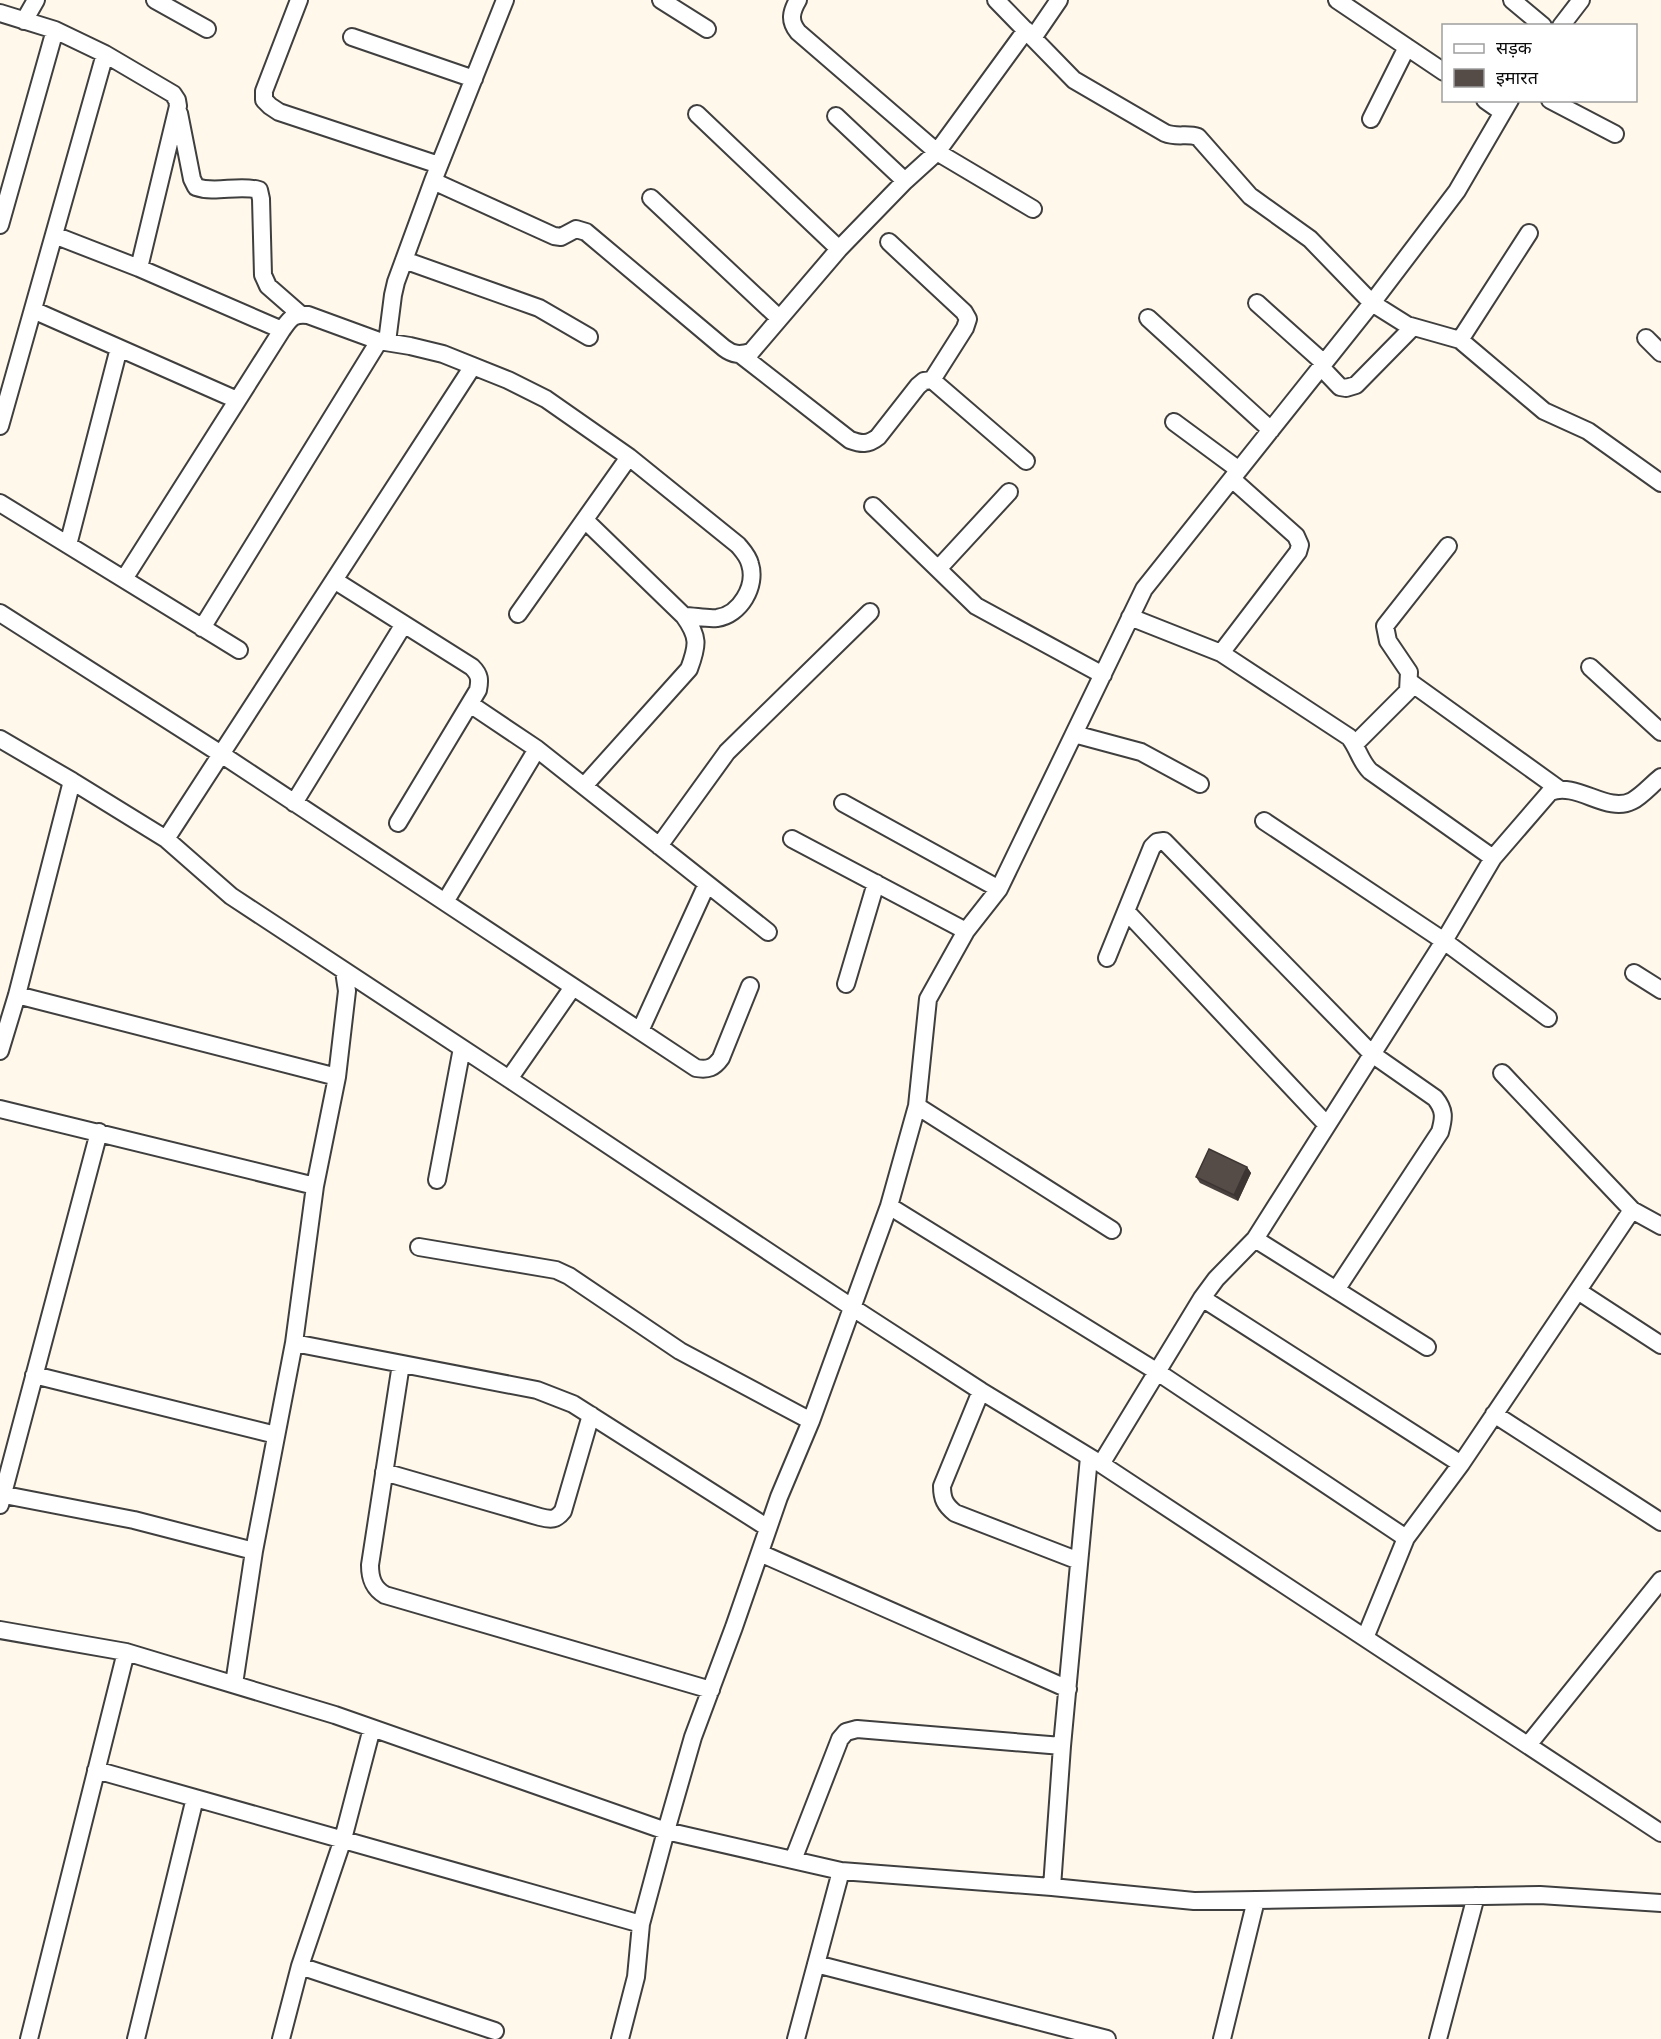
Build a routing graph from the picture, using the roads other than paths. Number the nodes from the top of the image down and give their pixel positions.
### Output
1 (36, 0) edge
2 (155, 0) edge
3 (299, 0) edge
4 (505, 0) edge
5 (661, 0) edge
6 (798, 0) edge
7 (996, 0) edge
8 (1059, 0) edge
9 (1337, 0) edge
10 (1512, 0) edge
11 (1581, 0) edge
12 (0, 13) edge
13 (24, 21) junction
14 (1540, 24) edge
15 (1563, 24) edge
16 (207, 28) dead end
17 (707, 28) dead end
18 (56, 30) junction
19 (1029, 34) junction
20 (352, 37) dead end
21 (1407, 47) junction
22 (105, 54) junction
23 (1442, 71) edge
24 (474, 79) junction
25 (1554, 102) edge
26 (178, 106) junction
27 (1506, 106) edge
28 (697, 114) dead end
29 (836, 116) dead end
30 (1371, 119) dead end
31 (1615, 134) dead end
32 (938, 152) junction
33 (436, 173) junction
34 (905, 181) junction
35 (651, 198) dead end
36 (1033, 209) dead end
37 (0, 224) edge
38 (1529, 233) dead end
39 (54, 235) junction
40 (889, 242) dead end
41 (839, 249) junction
42 (404, 260) junction
43 (139, 268) junction
44 (1257, 303) dead end
45 (1372, 303) junction
46 (33, 310) junction
47 (300, 314) junction
48 (778, 318) junction
49 (1148, 318) dead end
50 (1413, 327) junction
51 (282, 330) junction
52 (589, 337) dead end
53 (1646, 338) dead end
54 (1460, 340) junction
55 (383, 341) junction
56 (119, 348) junction
57 (1661, 352) edge
58 (741, 355) junction
59 (1323, 365) junction
60 (473, 366) junction
61 (932, 380) junction
62 (237, 400) junction
63 (1174, 422) dead end
64 (0, 426) edge
65 (1271, 430) junction
66 (629, 457) junction
67 (1026, 461) dead end
68 (1236, 474) junction
69 (1661, 483) edge
70 (1009, 492) dead end
71 (0, 503) edge
72 (873, 506) dead end
73 (585, 520) junction
74 (68, 545) junction
75 (1448, 546) dead end
76 (938, 569) junction
77 (124, 579) junction
78 (333, 580) junction
79 (870, 612) dead end
80 (0, 613) edge
81 (518, 614) dead end
82 (684, 616) junction
83 (1130, 617) junction
84 (404, 624) junction
85 (202, 628) junction
86 (239, 650) dead end
87 (1221, 652) junction
88 (1590, 667) dead end
89 (1103, 675) junction
90 (1410, 682) junction
91 (470, 704) junction
92 (1661, 732) edge
93 (1074, 734) junction
94 (0, 739) edge
95 (1355, 744) junction
96 (537, 748) junction
97 (221, 754) junction
98 (1661, 777) edge
99 (72, 781) junction
100 (1200, 784) dead end
101 (584, 786) junction
102 (1559, 789) junction
103 (294, 802) junction
104 (843, 803) dead end
105 (1264, 821) dead end
106 (398, 823) dead end
107 (166, 839) junction
108 (792, 839) dead end
109 (659, 846) junction
110 (1493, 858) junction
111 (876, 883) junction
112 (707, 884) junction
113 (999, 889) junction
114 (446, 903) junction
115 (1126, 911) junction
116 (966, 931) junction
117 (768, 932) dead end
118 (1444, 941) junction
119 (1107, 958) dead end
120 (344, 971) junction
121 (1634, 973) dead end
122 (846, 984) dead end
123 (750, 986) dead end
124 (573, 987) junction
125 (1661, 990) edge
126 (17, 995) junction
127 (1548, 1018) dead end
128 (640, 1031) junction
129 (462, 1048) junction
130 (0, 1051) edge
131 (1372, 1054) junction
132 (1502, 1073) dead end
133 (337, 1077) junction
134 (509, 1079) junction
135 (916, 1106) junction
136 (0, 1108) edge
137 (1327, 1125) junction
138 (99, 1132) junction
139 (437, 1180) dead end
140 (315, 1186) junction
141 (889, 1206) junction
142 (1632, 1210) junction
143 (1661, 1226) edge
144 (1112, 1230) dead end
145 (1255, 1239) junction
146 (419, 1247) dead end
147 (1336, 1290) junction
148 (1578, 1291) junction
149 (1202, 1298) junction
150 (853, 1308) junction
151 (294, 1343) junction
152 (1661, 1346) edge
153 (1427, 1347) dead end
154 (401, 1364) junction
155 (1156, 1371) junction
156 (34, 1374) junction
157 (981, 1391) junction
158 (1494, 1414) junction
159 (591, 1415) junction
160 (811, 1422) junction
161 (276, 1435) junction
162 (1095, 1461) junction
163 (1461, 1464) junction
164 (384, 1472) junction
165 (1, 1498) edge
166 (1661, 1522) edge
167 (768, 1528) junction
168 (1406, 1538) junction
169 (254, 1551) junction
170 (760, 1553) junction
171 (1079, 1561) junction
172 (1661, 1580) edge
173 (0, 1630) edge
174 (1365, 1638) junction
175 (126, 1652) junction
176 (234, 1684) junction
177 (1068, 1689) junction
178 (711, 1690) junction
179 (372, 1728) junction
180 (1528, 1745) junction
181 (1062, 1746) junction
182 (96, 1770) junction
183 (195, 1798) junction
184 (666, 1831) junction
185 (1661, 1833) edge
186 (343, 1839) junction
187 (793, 1860) junction
188 (842, 1871) junction
189 (1052, 1887) junction
190 (1476, 1896) junction
191 (1256, 1900) junction
192 (1661, 1903) edge
193 (641, 1924) junction
194 (816, 1964) junction
195 (300, 1966) junction
196 (495, 2031) dead end
197 (29, 2039) edge
198 (136, 2039) edge
199 (281, 2039) edge
200 (620, 2039) edge
201 (796, 2039) edge
202 (1107, 2039) edge
203 (1222, 2039) edge
204 (1438, 2039) edge

1 - 13 street
2 - 16 street
3 - 33 street
4 - 24 street
5 - 17 street
6 - 32 street
7 - 19 street
8 - 19 street
9 - 21 street
10 - 14 street
11 - 15 street
12 - 13 street
13 - 18 street
18 - 22 street
18 - 37 street
19 - 32 street
19 - 45 street
20 - 24 street
21 - 23 street
21 - 30 street
22 - 26 street
22 - 39 street
24 - 33 street
25 - 31 street
26 - 43 street
26 - 47 street
27 - 45 street
28 - 41 street
29 - 34 street
32 - 34 street
32 - 36 street
33 - 42 street
33 - 58 street
34 - 41 street
35 - 48 street
38 - 54 street
39 - 43 street
39 - 46 street
40 - 61 street
41 - 48 street
42 - 52 street
42 - 55 street
43 - 51 street
44 - 59 street
45 - 50 street
45 - 59 street
46 - 56 street
46 - 64 street
47 - 51 street
47 - 55 street
48 - 58 street
49 - 65 street
50 - 54 street
50 - 59 street
51 - 62 street
53 - 57 street
54 - 69 street
55 - 60 street
55 - 85 street
56 - 62 street
56 - 74 street
58 - 61 street
59 - 65 street
60 - 66 street
60 - 78 street
61 - 67 street
62 - 77 street
63 - 68 street
65 - 68 street
66 - 73 street
66 - 82 street
68 - 83 street
68 - 87 street
70 - 76 street
71 - 74 street
72 - 76 street
73 - 81 street
73 - 82 street
74 - 77 street
75 - 90 street
76 - 89 street
77 - 85 street
78 - 84 street
78 - 97 street
79 - 109 street
80 - 97 street
82 - 101 street
83 - 87 street
83 - 89 street
84 - 91 street
84 - 103 street
85 - 86 street
87 - 95 street
88 - 92 street
89 - 93 street
90 - 95 street
90 - 102 street
91 - 96 street
91 - 106 street
93 - 100 street
93 - 113 street
94 - 99 street
95 - 110 street
96 - 101 street
96 - 114 street
97 - 103 street
97 - 107 street
98 - 102 street
99 - 107 street
99 - 126 street
101 - 109 street
102 - 110 street
103 - 114 street
104 - 113 street
105 - 118 street
107 - 120 street
108 - 111 street
109 - 112 street
110 - 118 street
111 - 116 street
111 - 122 street
112 - 117 street
112 - 128 street
113 - 116 street
114 - 124 street
115 - 119 street
115 - 131 street
115 - 137 street
116 - 135 street
118 - 127 street
118 - 131 street
120 - 129 street
120 - 133 street
121 - 125 street
123 - 128 street
124 - 128 street
124 - 134 street
126 - 130 street
126 - 133 street
129 - 134 street
129 - 139 street
131 - 137 street
131 - 147 street
132 - 142 street
133 - 140 street
134 - 150 street
135 - 141 street
135 - 144 street
136 - 138 street
137 - 145 street
138 - 140 street
138 - 156 street
140 - 151 street
141 - 150 street
141 - 155 street
142 - 143 street
142 - 148 street
145 - 147 street
145 - 149 street
146 - 160 street
147 - 153 street
148 - 152 street
148 - 158 street
149 - 155 street
149 - 163 street
150 - 157 street
150 - 160 street
151 - 154 street
151 - 161 street
154 - 159 street
154 - 164 street
155 - 162 street
155 - 168 street
156 - 161 street
156 - 165 street
157 - 162 street
157 - 171 street
158 - 163 street
158 - 166 street
159 - 164 street
159 - 167 street
160 - 167 street
161 - 169 street
162 - 171 street
162 - 174 street
163 - 168 street
164 - 178 street
165 - 169 street
167 - 170 street
168 - 174 street
169 - 176 street
170 - 177 street
170 - 178 street
171 - 177 street
172 - 180 street
173 - 175 street
174 - 180 street
175 - 176 street
175 - 182 street
176 - 179 street
177 - 181 street
178 - 184 street
179 - 184 street
179 - 186 street
180 - 185 street
181 - 187 street
181 - 189 street
182 - 183 street
182 - 197 street
183 - 186 street
183 - 198 street
184 - 187 street
184 - 193 street
186 - 193 street
186 - 195 street
187 - 188 street
188 - 189 street
188 - 194 street
189 - 191 street
190 - 191 street
190 - 192 street
190 - 204 street
191 - 203 street
193 - 200 street
194 - 201 street
194 - 202 street
195 - 196 street
195 - 199 street

